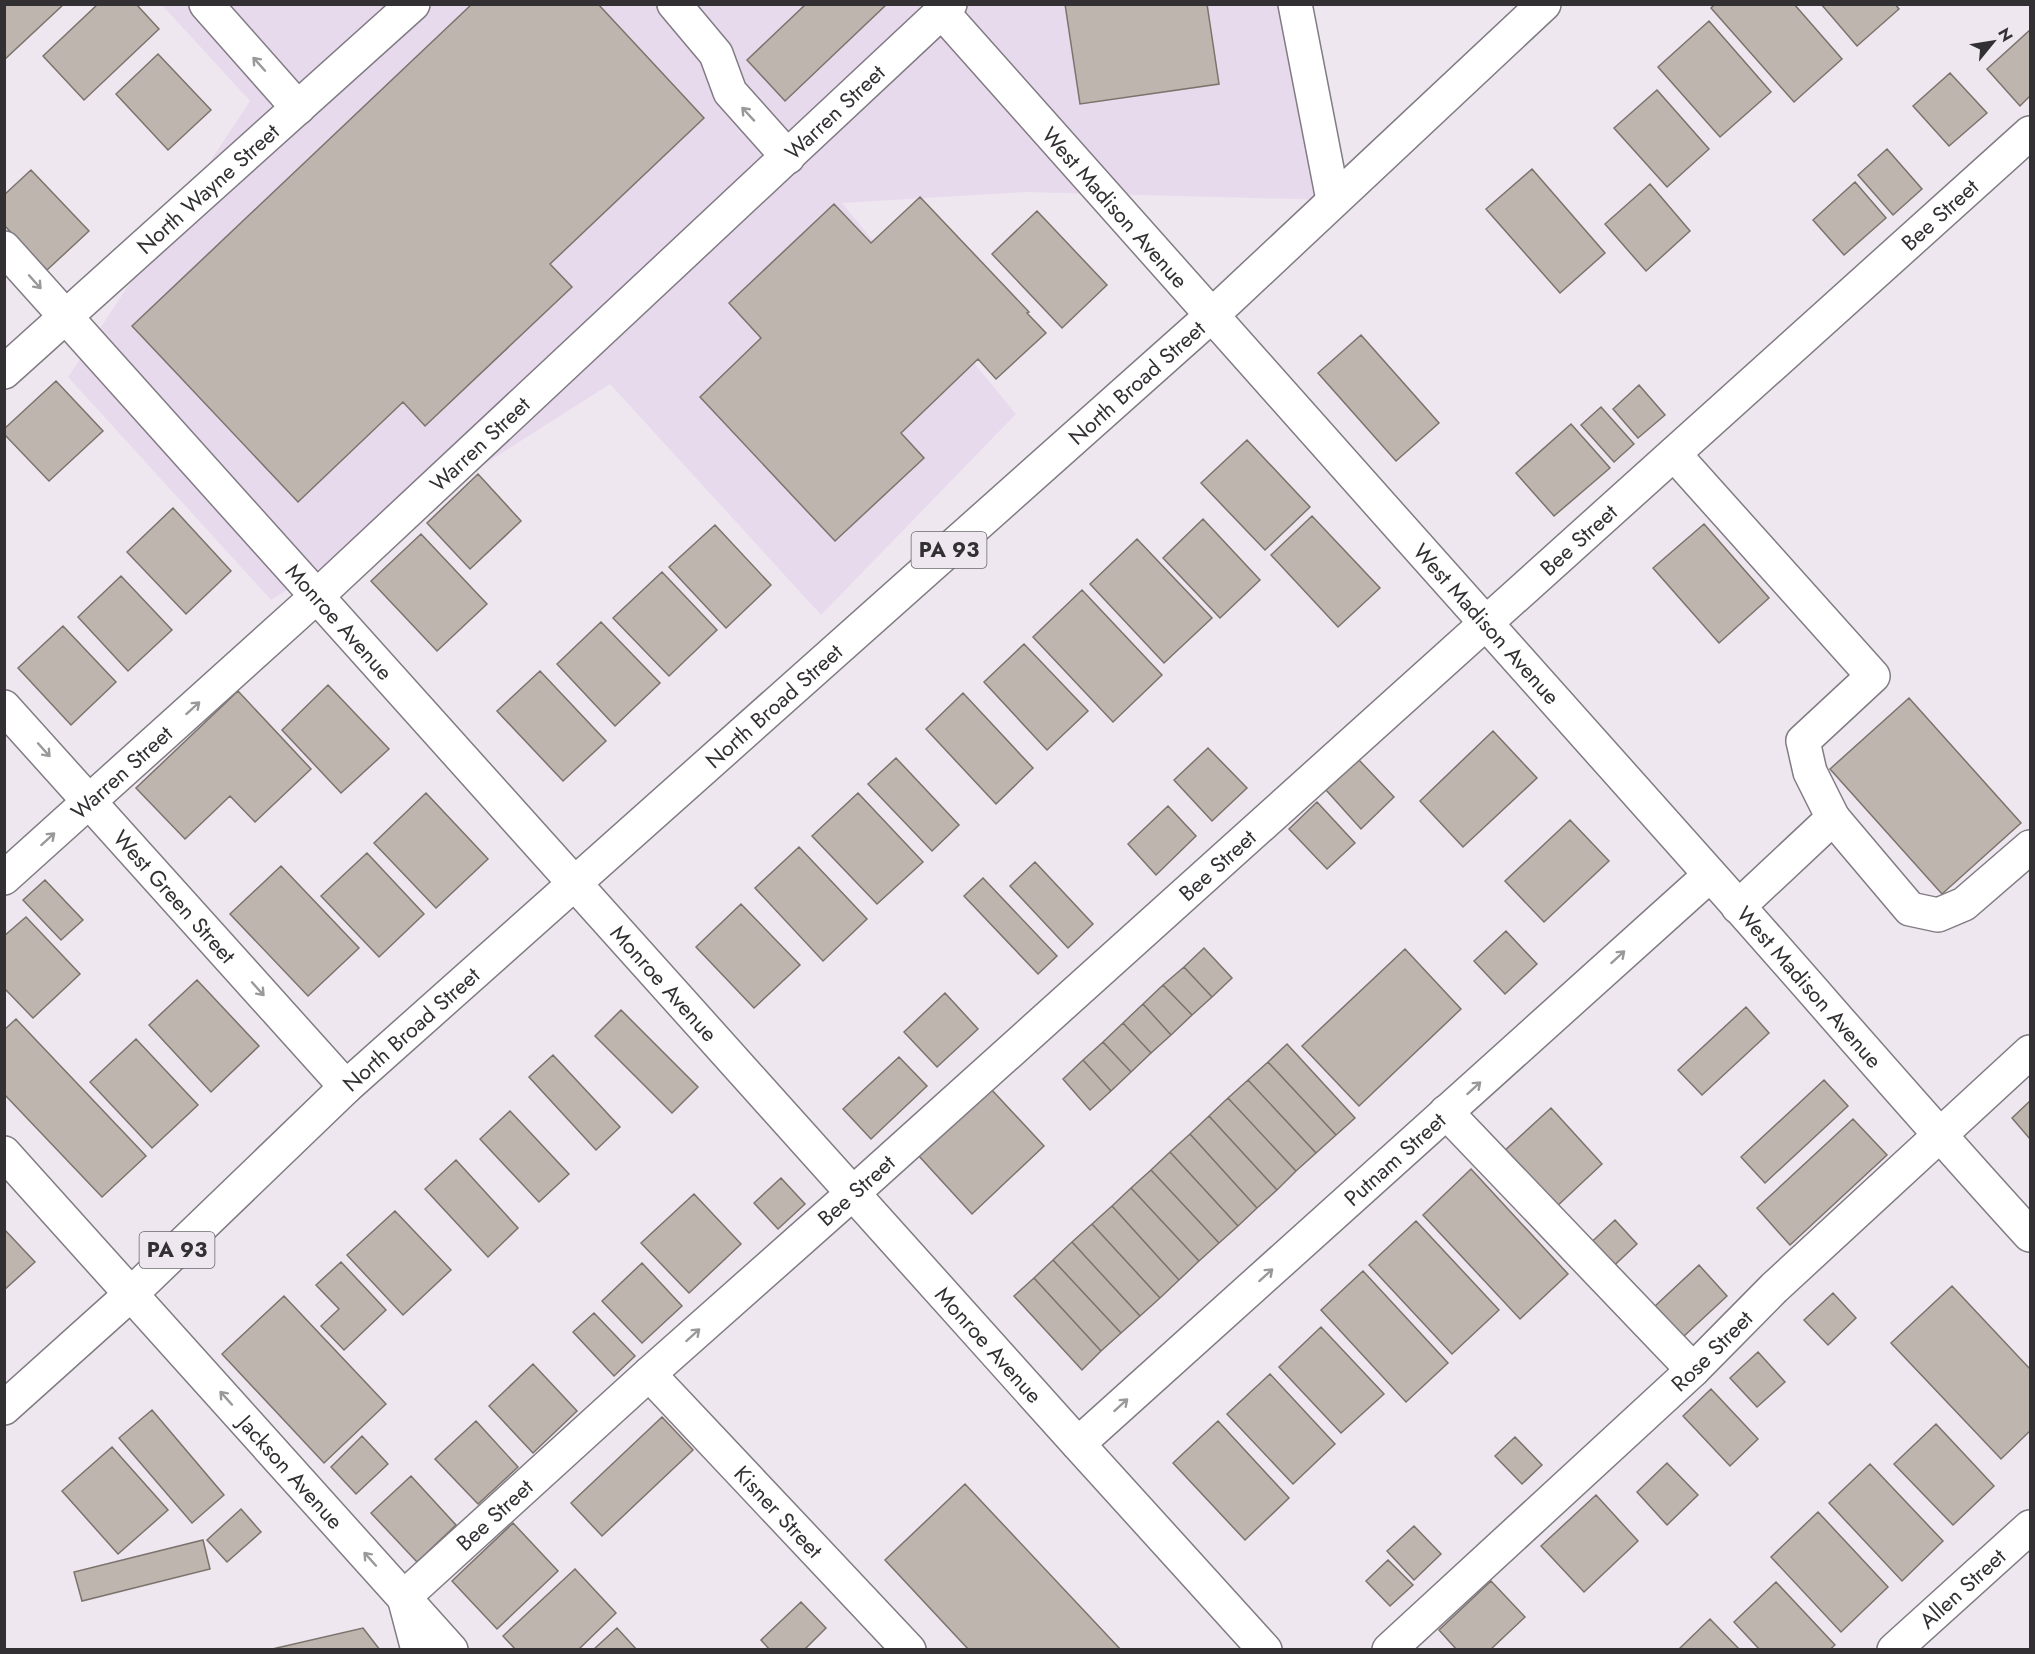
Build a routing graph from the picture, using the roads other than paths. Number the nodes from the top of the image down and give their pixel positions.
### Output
1 (206, 4) edge
2 (413, 4) edge
3 (674, 4) edge
4 (1295, 4) edge
5 (1544, 4) edge
6 (946, 8) edge
7 (298, 108) junction
8 (2031, 133) edge
9 (788, 157) junction
10 (1333, 200) junction
11 (4, 248) edge
12 (66, 317) junction
13 (1210, 317) junction
14 (4, 372) edge
15 (1674, 454) junction
16 (318, 596) junction
17 (1485, 624) junction
18 (4, 707) edge
19 (90, 801) junction
20 (1833, 818) junction
21 (2031, 847) edge
22 (1710, 874) junction
23 (4, 878) edge
24 (575, 884) junction
25 (1738, 906) junction
26 (2031, 1052) edge
27 (346, 1087) junction
28 (1446, 1112) junction
29 (1940, 1136) junction
30 (4, 1153) edge
31 (853, 1193) junction
32 (2031, 1235) edge
33 (131, 1293) junction
34 (1694, 1370) junction
35 (649, 1374) junction
36 (4, 1408) edge
37 (1078, 1444) junction
38 (2031, 1527) edge
39 (404, 1597) junction
40 (418, 1650) edge
41 (451, 1650) edge
42 (909, 1650) edge
43 (1265, 1650) edge
44 (1389, 1650) edge
45 (1894, 1650) edge

7 -> 1 main road
2 - 7 main road, North Wayne Street
9 -> 3 main road
4 - 10 main road
5 - 10 main road, North Broad Street / PA 93
6 - 9 main road, Warren Street
6 - 13 main road, West Madison Avenue
7 - 12 main road, North Wayne Street
8 - 15 main road, Bee Street
9 - 16 main road, Warren Street
10 - 13 main road, North Broad Street / PA 93
11 -> 12 main road, Monroe Avenue
12 - 14 main road, North Wayne Street
12 - 16 main road, Monroe Avenue
13 - 17 main road, West Madison Avenue
13 - 24 main road, North Broad Street / PA 93
15 - 17 main road, Bee Street
15 - 20 main road
19 -> 16 main road, Warren Street
16 - 24 main road, Monroe Avenue
17 - 22 main road, West Madison Avenue
17 - 31 main road, Bee Street
18 -> 19 main road, West Green Street
23 -> 19 main road, Warren Street
19 -> 27 main road, West Green Street
20 - 21 main road
20 - 25 main road
22 - 25 main road, West Madison Avenue
28 -> 22 main road, Putnam Street
24 - 27 main road, North Broad Street / PA 93
24 - 31 main road, Monroe Avenue
25 - 29 main road, West Madison Avenue
26 - 29 main road, Rose Street
27 - 33 main road, North Broad Street / PA 93
28 - 34 main road
37 -> 28 main road, Putnam Street
29 - 32 main road, West Madison Avenue
29 - 34 main road, Rose Street
30 - 33 main road, Jackson Avenue
35 -> 31 main road, Bee Street
31 - 37 main road, Monroe Avenue
33 - 36 main road, North Broad Street / PA 93
39 -> 33 main road, Jackson Avenue
34 - 44 main road, Rose Street
35 - 39 main road, Bee Street
35 - 42 main road, Kisner Street
37 - 43 main road, Monroe Avenue
38 - 45 main road, Allen Street
39 - 40 main road
39 - 41 main road, Jackson Avenue

